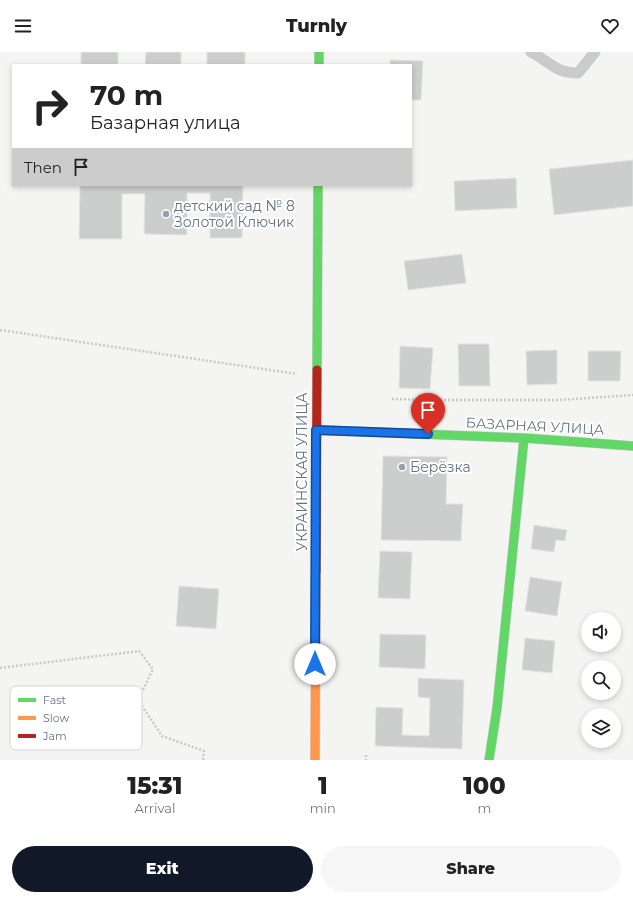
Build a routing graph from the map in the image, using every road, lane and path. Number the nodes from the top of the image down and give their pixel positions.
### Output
1 (319, 52) edge
2 (531, 52) edge
3 (595, 52) edge
4 (319, 64) edge
5 (318, 186) edge
6 (0, 327) edge
7 (0, 330) edge
8 (4, 331) junction
9 (317, 377) junction
10 (633, 395) edge
11 (392, 399) dead end
12 (316, 430) junction
13 (524, 438) junction
14 (633, 446) edge
15 (0, 668) edge
16 (142, 691) edge
17 (142, 706) edge
18 (366, 754) dead end
19 (203, 760) edge
20 (315, 760) edge
21 (366, 760) edge
22 (489, 760) edge

1 - 4 street
2 - 3 lane
5 - 9 street, УКРАИНСКАЯ УЛИЦА
6 - 8 path
7 - 8 path
8 - 9 path
9 - 12 street, УКРАИНСКАЯ УЛИЦА
10 - 11 path, БАЗАРНАЯ УЛИЦА
12 - 13 street, БАЗАРНАЯ УЛИЦА
12 - 20 street, УКРАИНСКАЯ УЛИЦА
13 - 14 street, БАЗАРНАЯ УЛИЦА
13 - 22 street
15 - 16 path
17 - 19 path
18 - 21 path

